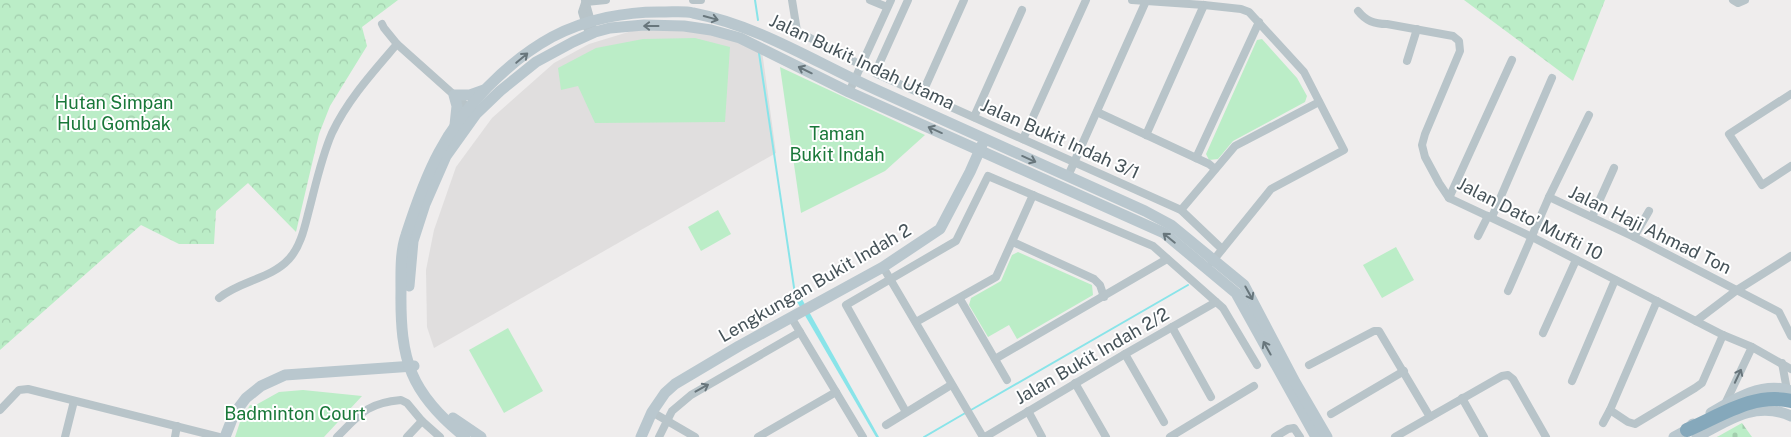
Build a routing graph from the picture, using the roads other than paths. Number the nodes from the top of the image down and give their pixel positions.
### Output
1 (606, 0) edge
2 (693, 0) edge
3 (701, 0) edge
4 (792, 0) edge
5 (870, 0) edge
6 (908, 0) edge
7 (964, 0) edge
8 (1086, 0) edge
9 (1132, 0) edge
10 (1733, 0) edge
11 (1745, 0) edge
12 (585, 1) edge
13 (1146, 1) edge
14 (889, 4) edge
15 (1204, 5) junction
16 (1022, 10) dead end
17 (1358, 11) dead end
18 (1259, 22) junction
19 (382, 24) dead end
20 (590, 28) junction
21 (1417, 29) junction
22 (398, 44) junction
23 (1512, 60) dead end
24 (1407, 61) dead end
25 (861, 66) junction
26 (1552, 78) dead end
27 (854, 80) junction
28 (485, 90) junction
29 (849, 92) junction
30 (922, 94) junction
31 (1791, 94) edge
32 (454, 95) junction
33 (1319, 102) junction
34 (472, 111) junction
35 (1096, 112) junction
36 (1589, 115) dead end
37 (974, 117) junction
38 (454, 127) junction
39 (1146, 135) junction
40 (984, 139) junction
41 (1023, 139) junction
42 (960, 141) junction
43 (979, 150) junction
44 (997, 158) junction
45 (1196, 158) junction
46 (1074, 162) junction
47 (1791, 166) edge
48 (1614, 168) dead end
49 (1215, 170) junction
50 (970, 172) junction
51 (1068, 176) junction
52 (1033, 195) junction
53 (1549, 197) junction
54 (1449, 198) junction
55 (1181, 210) junction
56 (1649, 211) dead end
57 (1490, 216) junction
58 (1592, 217) junction
59 (1478, 236) dead end
60 (1532, 237) junction
61 (1634, 237) junction
62 (1012, 242) junction
63 (1222, 249) junction
64 (1791, 256) edge
65 (1167, 259) junction
66 (1576, 260) junction
67 (1210, 264) junction
68 (883, 267) junction
69 (890, 280) junction
70 (1615, 280) junction
71 (1737, 290) junction
72 (1508, 292) dead end
73 (1104, 297) junction
74 (219, 298) dead end
75 (960, 299) junction
76 (1657, 301) junction
77 (1216, 302) junction
78 (791, 317) junction
79 (1696, 321) junction
80 (916, 322) junction
81 (1172, 327) junction
82 (800, 332) junction
83 (1542, 333) dead end
84 (1723, 335) junction
85 (1791, 336) edge
86 (1752, 347) junction
87 (1125, 354) junction
88 (995, 359) junction
89 (1782, 363) junction
90 (1257, 365) dead end
91 (412, 366) junction
92 (1309, 366) dead end
93 (1791, 369) edge
94 (1404, 371) junction
95 (1007, 380) dead end
96 (1572, 381) dead end
97 (1075, 383) junction
98 (951, 385) junction
99 (1254, 386) dead end
100 (836, 392) junction
101 (1790, 394) edge
102 (1211, 396) dead end
103 (1462, 398) junction
104 (74, 400) junction
105 (1725, 404) junction
106 (1791, 408) edge
107 (0, 410) edge
108 (1610, 410) junction
109 (1028, 411) junction
110 (652, 412) junction
111 (906, 412) junction
112 (1746, 412) junction
113 (1331, 414) dead end
114 (1791, 416) edge
115 (1430, 417) junction
116 (422, 421) junction
117 (667, 421) junction
118 (1164, 422) dead end
119 (1603, 422) dead end
120 (886, 425) dead end
121 (177, 426) junction
122 (1692, 433) edge
123 (1172, 436) edge
124 (65, 437) edge
125 (175, 437) edge
126 (219, 437) edge
127 (224, 437) edge
128 (338, 437) edge
129 (407, 437) edge
130 (440, 437) edge
131 (465, 437) edge
132 (481, 437) edge
133 (641, 437) edge
134 (659, 437) edge
135 (694, 437) edge
136 (758, 437) edge
137 (863, 437) edge
138 (984, 437) edge
139 (1042, 437) edge
140 (1106, 437) edge
141 (1275, 437) edge
142 (1300, 437) edge
143 (1316, 437) edge
144 (1327, 437) edge
145 (1395, 437) edge
146 (1484, 437) edge
147 (1546, 437) edge
148 (1674, 437) edge

1 - 12 street
2 - 3 street
4 - 25 street
5 - 14 street
6 - 30 street, Jalan Bukit Indah 3/1
7 - 30 street
8 - 41 street
9 - 13 street
10 - 11 street
12 - 20 street
13 - 15 street
13 - 35 street
14 - 25 street
15 - 18 street
15 - 39 street
16 - 37 street
17 - 21 street, Jalan Dato' Mufti 10
18 - 33 street
18 - 45 street
19 - 22 street
20 -> 27 street, Jalan Bukit Indah Utama
28 -> 20 street, Jalan Bukit Indah Utama
29 -> 20 street, Jalan Bukit Indah Utama
20 - 34 street, Jalan Bukit Indah Utama
21 - 24 street
21 - 54 street, Jalan Dato' Mufti 10
22 - 32 street
22 - 74 street
23 - 54 street
25 - 27 street
26 - 57 street
27 - 29 street
27 - 40 street, Jalan Bukit Indah Utama
28 - 32 street
28 - 34 street, Jalan Bukit Indah Utama
42 -> 29 street, Jalan Bukit Indah Utama
30 - 37 street, Jalan Bukit Indah 3/1
31 - 47 street
32 - 34 street
32 - 38 street
33 - 49 street
33 - 63 street
34 - 38 street, Jalan Bukit Indah Utama
34 - 91 street, Jalan Bukit Indah Utama
35 - 39 street
35 - 46 street
36 - 53 street
37 - 41 street, Jalan Bukit Indah 3/1
38 - 91 street, Jalan Bukit Indah Utama
39 - 45 street
40 - 43 street, Lengkungan Bukit Indah 2
40 -> 51 street, Jalan Bukit Indah Utama
41 - 46 street, Jalan Bukit Indah 3/1
42 - 43 street, Jalan Bukit Indah Utama
42 - 50 street
43 - 44 street, Jalan Bukit Indah Utama
43 - 50 street, Lengkungan Bukit Indah 2
44 - 50 street
67 -> 44 street, Jalan Bukit Indah Utama
45 - 49 street
46 - 51 street
46 - 55 street, Jalan Bukit Indah 3/1
48 - 58 street
49 - 55 street
50 - 68 street, Lengkungan Bukit Indah 2
51 - 67 street, Jalan Bukit Indah Utama
52 - 62 street
52 - 65 street
52 - 69 street
53 - 58 street, Jalan Haji Ahmad Ton
53 - 60 street
54 - 57 street, Jalan Dato' Mufti 10
55 - 63 street, Jalan Bukit Indah 3/1
56 - 61 street
57 - 59 street
57 - 60 street, Jalan Dato' Mufti 10
58 - 61 street, Jalan Haji Ahmad Ton
60 - 66 street, Jalan Dato' Mufti 10
60 - 72 street
61 - 71 street, Jalan Haji Ahmad Ton
62 - 73 street
62 - 75 street
63 - 67 street
64 - 71 street
65 - 73 street
65 - 77 street
66 - 70 street, Jalan Dato' Mufti 10
66 - 83 street
143 -> 67 street, Jalan Bukit Indah Utama
67 -> 144 street, Jalan Bukit Indah Utama
68 - 69 street
68 - 78 street, Lengkungan Bukit Indah 2
69 - 80 street
69 - 111 street
70 - 76 street, Jalan Dato' Mufti 10
70 - 96 street
71 - 79 street
71 - 85 street, Jalan Haji Ahmad Ton
73 - 88 street
75 - 80 street
75 - 88 street
76 - 79 street, Jalan Dato' Mufti 10
76 - 108 street
77 - 81 street, Jalan Bukit Indah 2/2
77 - 90 street
78 - 82 street
78 - 110 street, Lengkungan Bukit Indah 2
79 - 84 street, Jalan Dato' Mufti 10
80 - 98 street
81 - 87 street, Jalan Bukit Indah 2/2
81 - 102 street
82 - 100 street
117 -> 82 street
84 - 86 street, Jalan Dato' Mufti 10
84 - 108 street
86 - 89 street, Jalan Dato' Mufti 10
105 -> 86 street
87 - 97 street, Jalan Bukit Indah 2/2
87 - 118 street
88 - 95 street
89 - 93 street, Jalan Dato' Mufti 10
89 - 101 street
91 - 127 street
91 - 131 street, Jalan Bukit Indah Utama
91 - 132 street, Jalan Bukit Indah Utama
92 - 94 street
94 - 113 street
94 - 115 street
97 - 109 street, Jalan Bukit Indah 2/2
97 - 140 street
98 - 111 street
98 - 138 street
99 - 123 street
100 - 136 street
100 - 137 street
101 - 105 street
101 - 122 highway
103 - 115 street
103 - 146 street
103 - 147 street
104 - 107 street
104 - 121 street
104 - 124 street
105 - 122 street
106 - 112 highway
108 - 119 street
109 - 138 street, Jalan Bukit Indah 2/2
109 - 139 street
110 - 117 street
110 - 133 street, Lengkungan Bukit Indah 2
111 - 120 street
112 - 114 street
112 - 122 street
115 - 145 street
116 - 128 street
116 - 129 street
116 - 130 street
117 - 134 street
117 - 135 street
121 - 125 street
121 - 126 street
122 - 148 street
141 - 142 street

